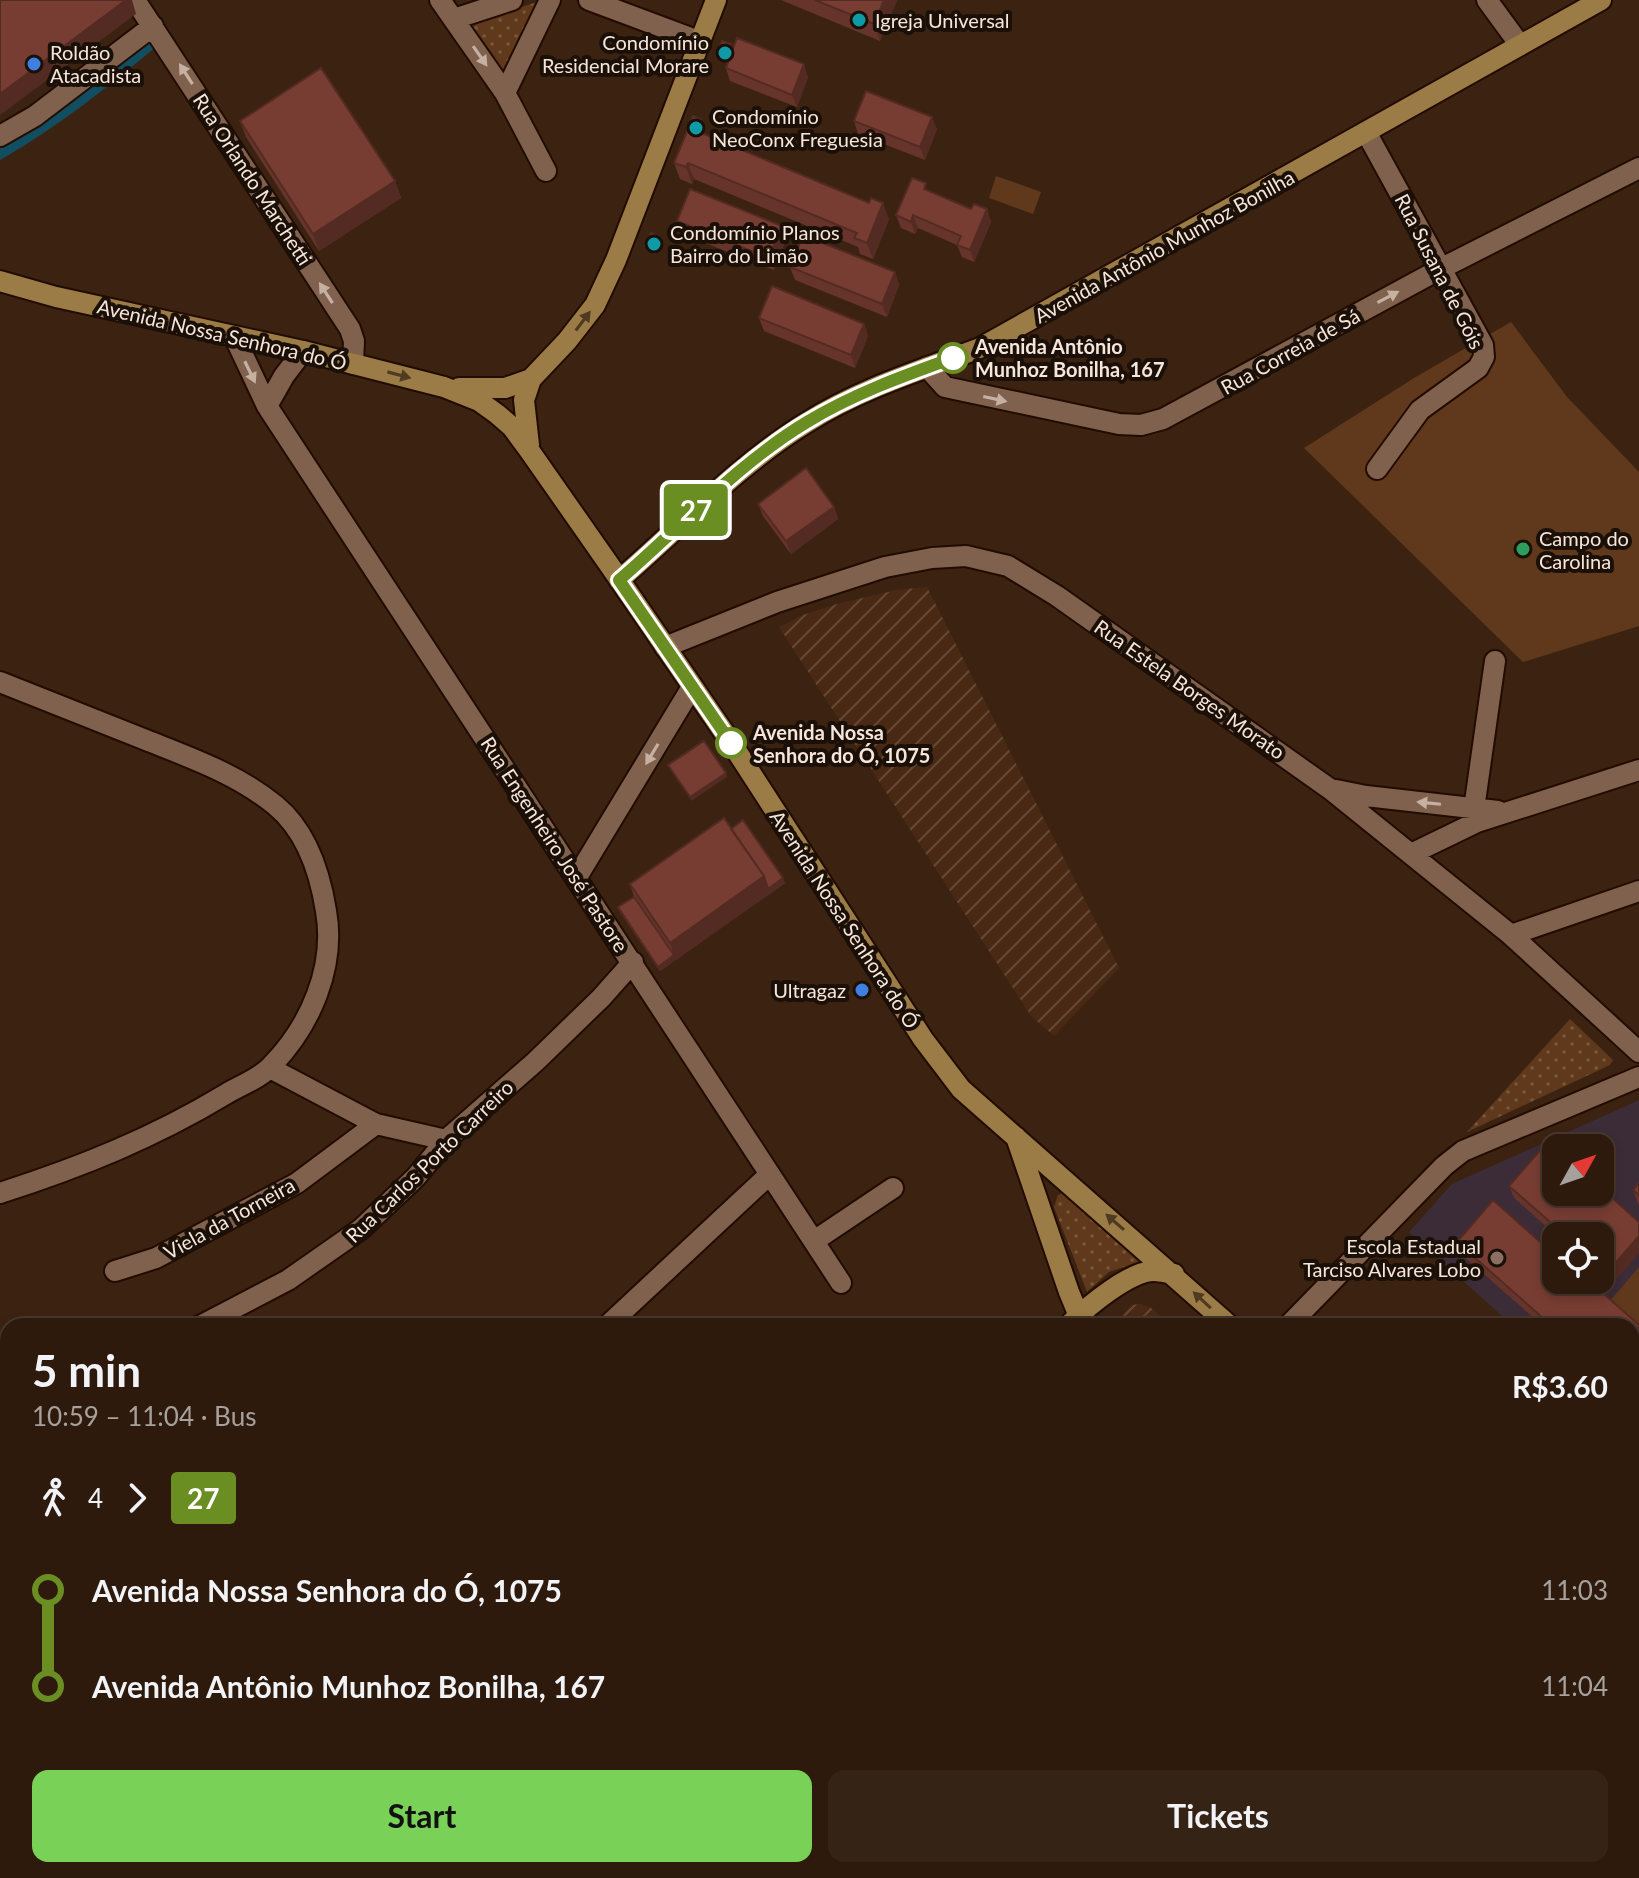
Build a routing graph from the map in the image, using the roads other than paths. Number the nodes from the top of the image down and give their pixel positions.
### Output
1 (135, 0) edge
2 (440, 0) edge
3 (512, 0) edge
4 (550, 0) edge
5 (589, 0) edge
6 (716, 0) edge
7 (1487, 0) edge
8 (1601, 0) edge
9 (454, 19) junction
10 (153, 26) junction
11 (699, 41) junction
12 (1520, 45) junction
13 (505, 93) junction
14 (1366, 132) junction
15 (0, 136) edge
16 (1639, 168) edge
17 (546, 171) dead end
18 (1442, 268) junction
19 (0, 281) edge
20 (234, 336) junction
21 (303, 351) junction
22 (353, 364) junction
23 (927, 367) junction
24 (531, 379) junction
25 (444, 387) junction
26 (267, 406) junction
27 (529, 450) junction
28 (1377, 469) dead end
29 (619, 580) junction
30 (665, 647) junction
31 (1495, 661) dead end
32 (0, 682) edge
33 (692, 687) junction
34 (1639, 770) edge
35 (1330, 789) junction
36 (1476, 815) junction
37 (1413, 853) junction
38 (577, 877) junction
39 (1639, 891) edge
40 (1511, 935) junction
41 (633, 962) junction
42 (1639, 1052) edge
43 (270, 1068) junction
44 (1639, 1077) edge
45 (376, 1124) junction
46 (1016, 1137) junction
47 (446, 1140) junction
48 (770, 1174) junction
49 (893, 1188) dead end
50 (0, 1193) edge
51 (814, 1241) junction
52 (115, 1271) dead end
53 (1174, 1274) junction
54 (841, 1283) dead end
55 (217, 1318) edge
56 (616, 1318) edge
57 (1076, 1318) edge
58 (1082, 1318) edge
59 (1221, 1318) edge
60 (1296, 1318) edge

1 - 10 street, Rua Orlando Marchetti
2 - 9 street
3 - 9 street
4 - 13 street
5 - 11 street
6 - 11 main road
7 - 12 street
8 - 12 main road, Avenida Antônio Munhoz Bonilha
9 -> 13 street
10 - 15 street
22 -> 10 street, Rua Orlando Marchetti
24 -> 11 main road
12 - 14 main road, Avenida Antônio Munhoz Bonilha
13 - 17 street
14 - 18 street, Rua Susana de Góis
14 - 23 main road, Avenida Antônio Munhoz Bonilha
16 - 18 street, Rua Correia de Sá
23 -> 18 street, Rua Correia de Sá
18 - 28 street, Rua Susana de Góis
19 - 20 main road, Avenida Nossa Senhora do Ó
20 - 21 main road, Avenida Nossa Senhora do Ó
20 -> 26 street, Rua Engenheiro José Pastore
21 - 22 main road, Avenida Nossa Senhora do Ó
21 - 26 street
22 -> 25 main road, Avenida Nossa Senhora do Ó
23 - 29 main road, Avenida Antônio Munhoz Bonilha
24 - 25 main road, Avenida Nossa Senhora do Ó
24 - 27 main road, Avenida Nossa Senhora do Ó
25 - 27 main road, Avenida Nossa Senhora do Ó
26 - 38 street, Rua Engenheiro José Pastore
27 - 29 main road, Avenida Nossa Senhora do Ó
29 - 30 main road, Avenida Nossa Senhora do Ó
30 - 33 main road, Avenida Nossa Senhora do Ó
30 - 35 street, Rua Estela Borges Morato
31 - 36 street
32 - 43 street
33 -> 38 street
33 - 46 main road, Avenida Nossa Senhora do Ó
34 - 36 street
36 -> 35 street
35 - 37 street, Rua Estela Borges Morato
36 - 37 street
37 - 40 street, Rua Estela Borges Morato
38 - 41 street, Rua Engenheiro José Pastore
39 - 40 street
40 - 42 street, Rua Estela Borges Morato
41 - 47 street, Rua Carlos Porto Carreiro
41 - 48 street, Rua Engenheiro José Pastore
43 - 45 street
43 - 50 street
44 - 60 street
45 - 47 street
45 - 52 street, Viela da Torneira
53 -> 46 main road, Avenida Nossa Senhora do Ó
46 - 57 main road
47 - 55 street, Rua Carlos Porto Carreiro
48 - 51 street, Rua Engenheiro José Pastore
48 - 56 street
49 - 51 street
51 - 54 street, Rua Engenheiro José Pastore
53 - 58 main road
59 -> 53 main road, Avenida Nossa Senhora do Ó

